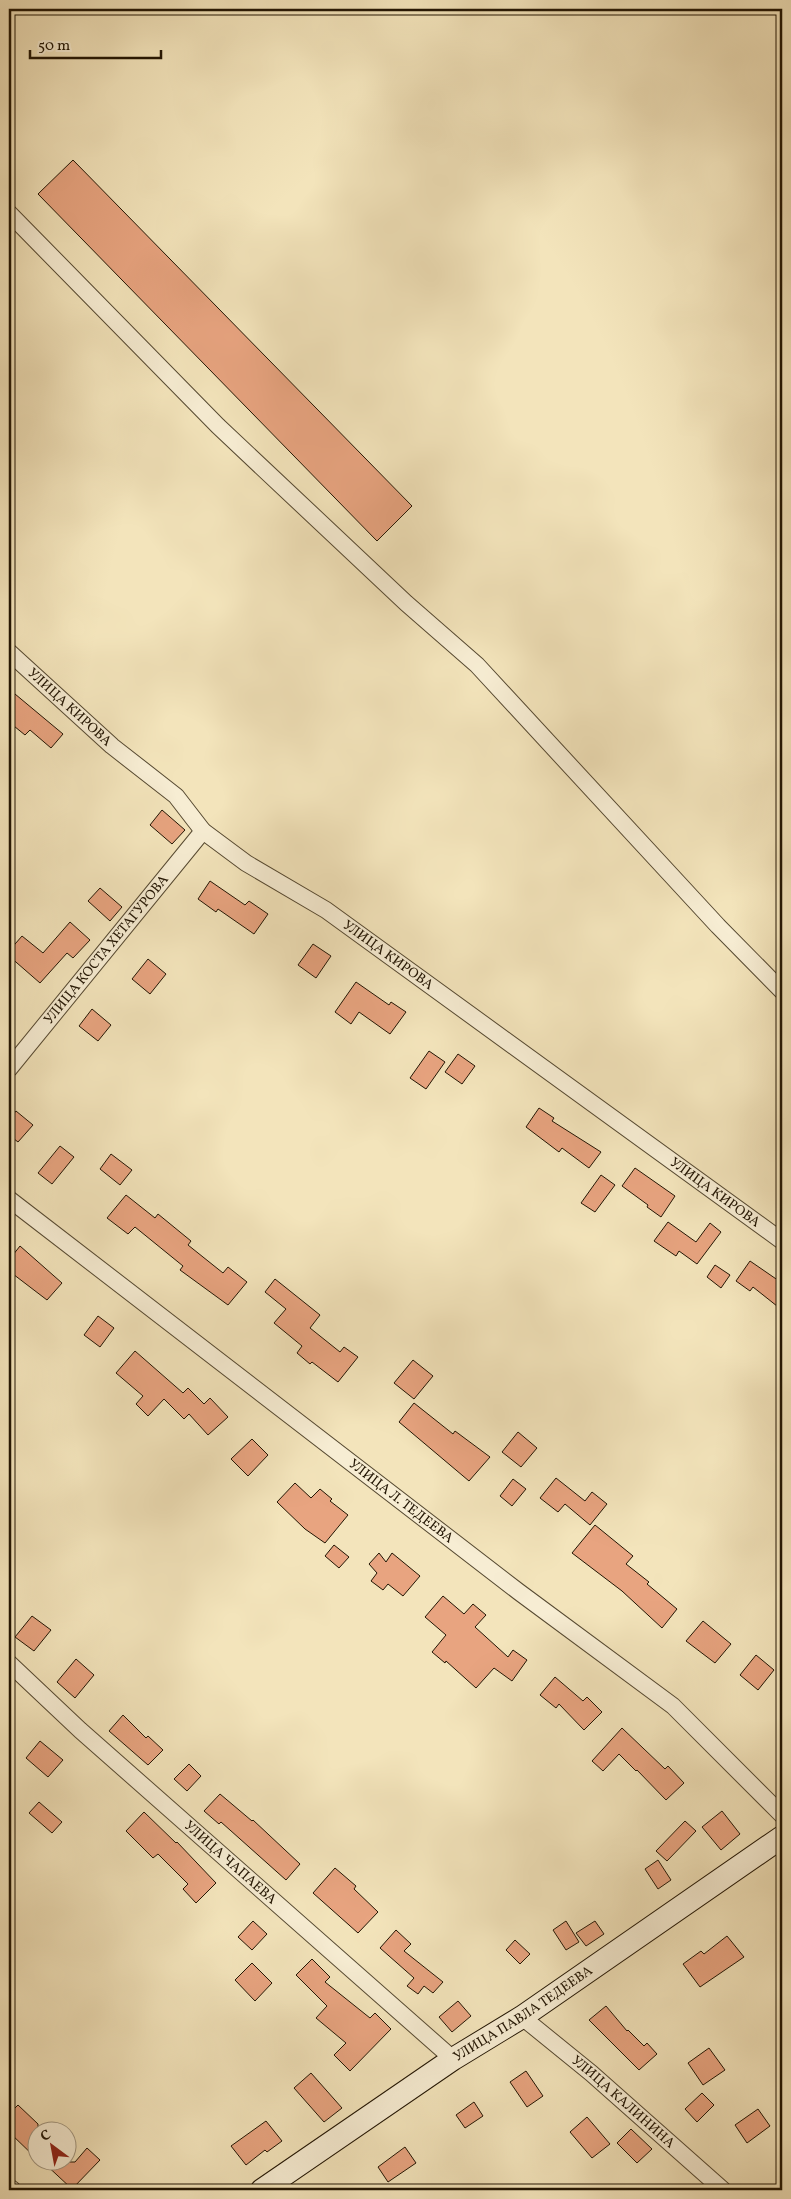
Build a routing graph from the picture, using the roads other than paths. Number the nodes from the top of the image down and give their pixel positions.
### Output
1 (9, 213) edge
2 (9, 652) edge
3 (203, 831) junction
4 (782, 991) edge
5 (9, 1069) edge
6 (9, 1199) edge
7 (782, 1241) edge
8 (9, 1663) edge
9 (782, 1816) edge
10 (782, 1837) edge
11 (522, 2017) junction
12 (453, 2060) junction
13 (9, 2186) edge
14 (13, 2190) edge
15 (262, 2190) edge
16 (723, 2190) edge

1 - 4 street
2 - 3 street, УЛИЦА КИРОВА
3 - 5 street, УЛИЦА КОСТА ХЕТАГУРОВА
3 - 7 street, УЛИЦА КИРОВА
6 - 9 street, УЛИЦА Л. ТЕДЕЕВА
8 - 12 street, УЛИЦА ЧАПАЕВА
10 - 11 main road, УЛИЦА ПАВЛА ТЕДЕЕВА
11 - 12 main road, УЛИЦА ПАВЛА ТЕДЕЕВА
11 - 16 street, УЛИЦА КАЛИНИНА
12 - 15 main road, УЛИЦА ПАВЛА ТЕДЕЕВА
13 - 14 street

